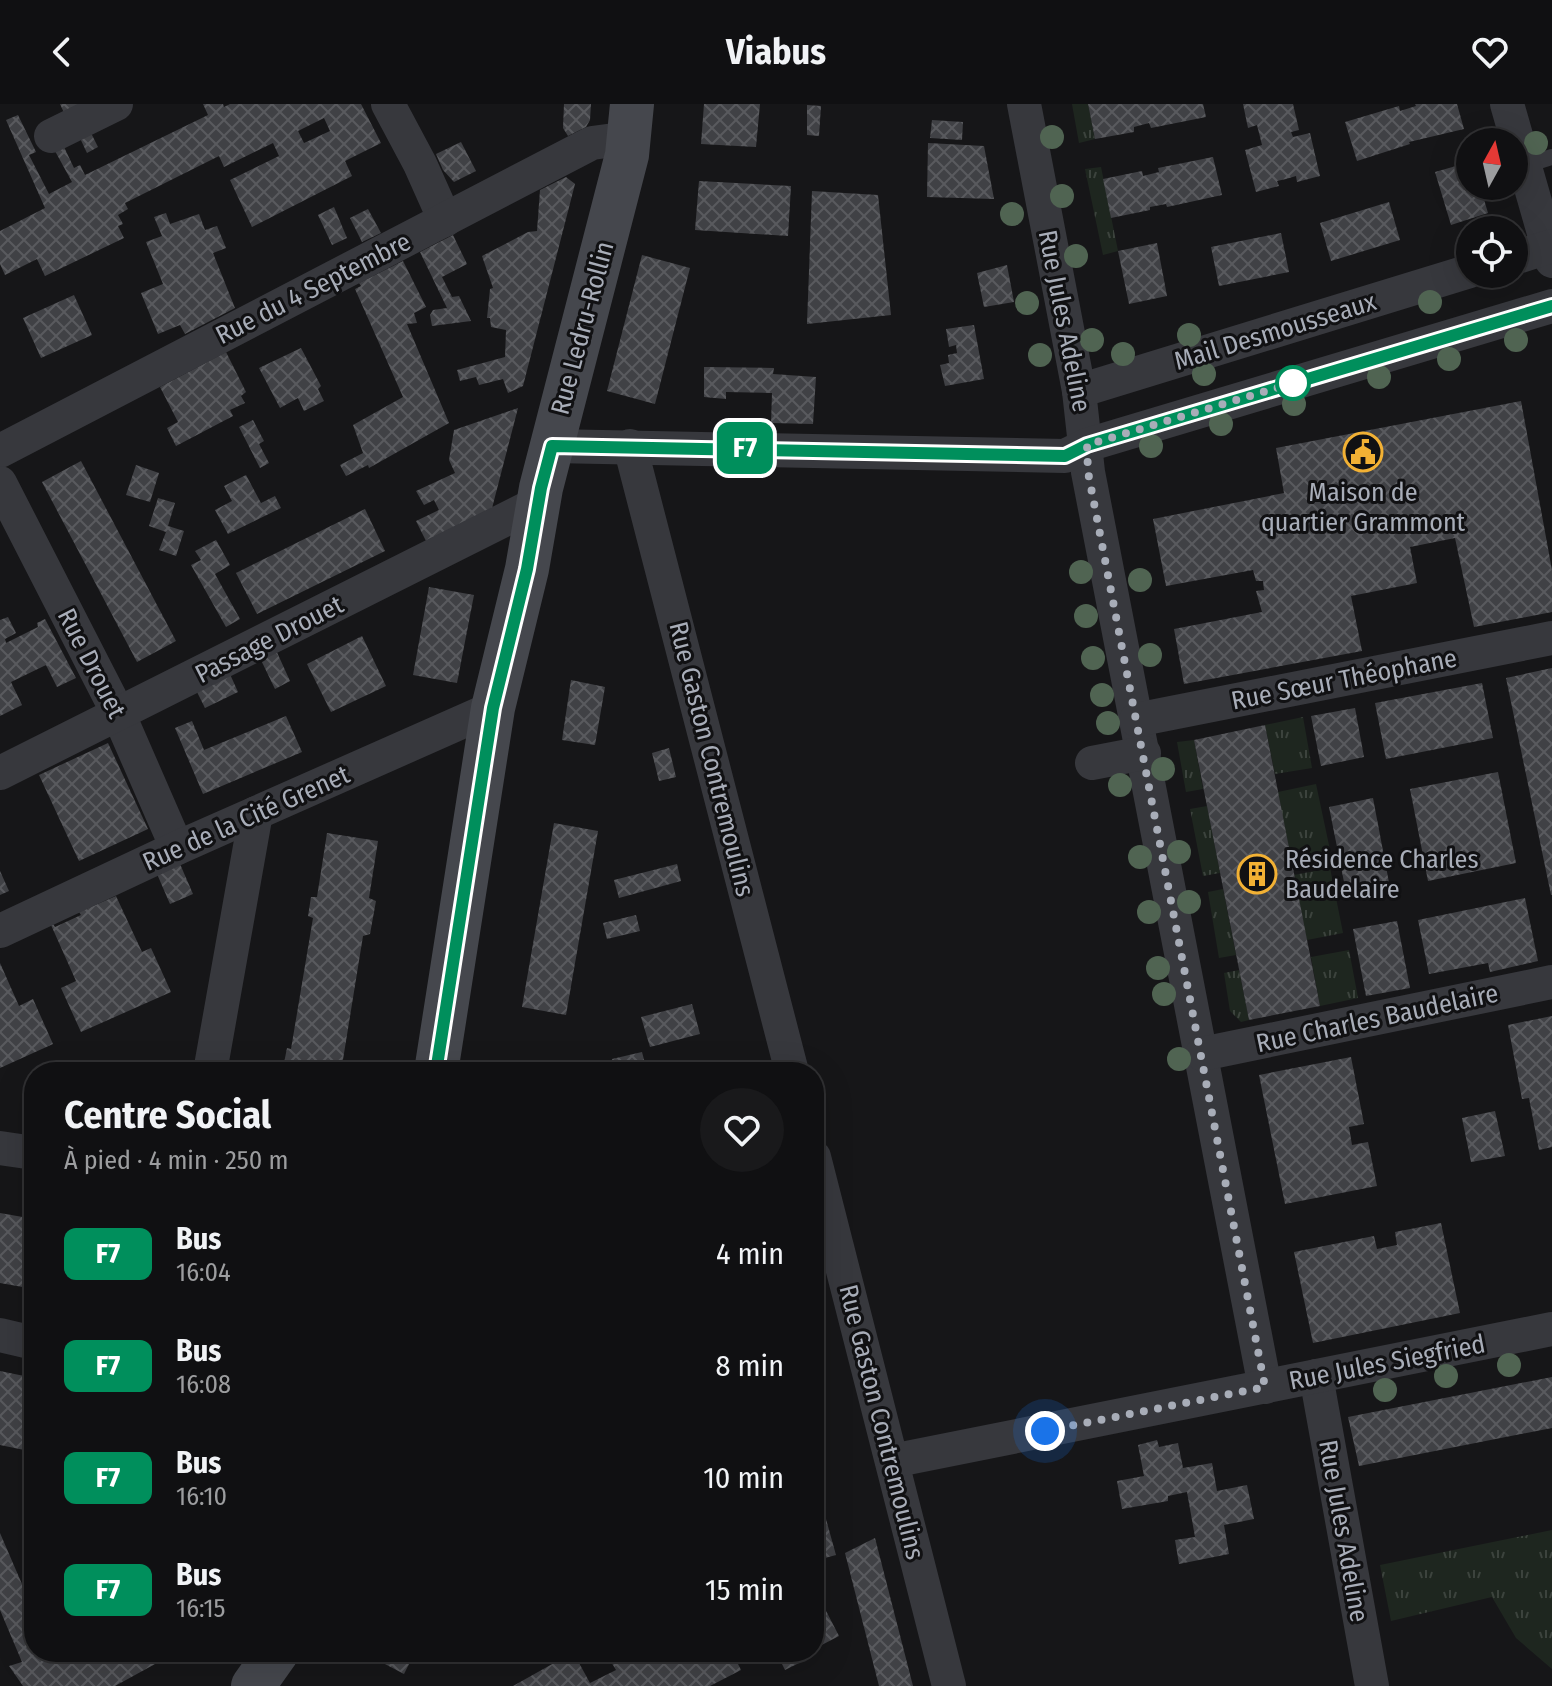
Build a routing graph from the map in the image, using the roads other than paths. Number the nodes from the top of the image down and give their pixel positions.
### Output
1 (116, 104) edge
2 (388, 104) edge
3 (1024, 104) edge
4 (1507, 104) edge
5 (630, 121) edge
6 (51, 136) dead end
7 (1539, 161) edge
8 (445, 220) junction
9 (1551, 251) edge
10 (1528, 255) edge
11 (1456, 275) edge
12 (1552, 306) edge
13 (1079, 391) junction
14 (1087, 445) junction
15 (552, 446) junction
16 (630, 446) junction
17 (0, 451) edge
18 (0, 483) edge
19 (538, 503) junction
20 (1552, 638) edge
21 (493, 708) junction
22 (119, 715) junction
23 (1136, 720) junction
24 (1144, 753) junction
25 (1092, 763) dead end
26 (0, 773) edge
27 (256, 813) junction
28 (177, 848) junction
29 (0, 931) edge
30 (1552, 982) edge
31 (1202, 1054) junction
32 (212, 1062) edge
33 (438, 1062) edge
34 (789, 1062) edge
35 (0, 1148) edge
36 (24, 1152) edge
37 (824, 1196) edge
38 (1552, 1329) edge
39 (0, 1335) edge
40 (24, 1341) edge
41 (1316, 1376) junction
42 (1265, 1387) junction
43 (892, 1461) junction
44 (270, 1662) edge
45 (253, 1686) edge
46 (949, 1686) edge
47 (1372, 1686) edge

1 - 6 street
2 - 8 street
3 - 13 street, Rue Jules Adeline
4 - 7 street
5 - 8 street, Rue du 4 Septembre
5 - 15 street, Rue Ledru-Rollin
7 - 9 street
8 - 17 street, Rue du 4 Septembre
9 - 10 street
11 - 13 street, Mail Desmousseaux
12 - 14 street
13 - 14 street, Rue Jules Adeline
14 - 16 street
14 - 23 street, Rue Jules Adeline
15 - 16 street
15 - 19 street, Rue Ledru-Rollin
16 - 34 street, Rue Gaston Contremoulins
18 - 22 street, Rue Drouet
19 - 21 street, Rue Ledru-Rollin
19 - 22 street, Passage Drouet
20 - 23 street, Rue Sœur Théophane
21 - 27 street, Rue de la Cité Grenet
21 - 33 street, Rue Ledru-Rollin
22 - 26 street, Passage Drouet
22 - 28 street, Rue Drouet
23 - 24 street, Rue Jules Adeline
24 - 25 street
24 - 31 street, Rue Jules Adeline
27 - 28 street, Rue de la Cité Grenet
27 - 32 street
28 - 29 street, Rue de la Cité Grenet
30 - 31 street, Rue Charles Baudelaire
31 - 42 street, Rue Jules Adeline
35 - 36 street
37 - 43 street, Rue Gaston Contremoulins
38 - 41 street, Rue Jules Siegfried
39 - 40 street
41 - 42 street, Rue Jules Siegfried
41 - 47 street, Rue Jules Adeline
42 - 43 street, Rue Jules Siegfried
43 - 46 street, Rue Gaston Contremoulins
44 - 45 street

